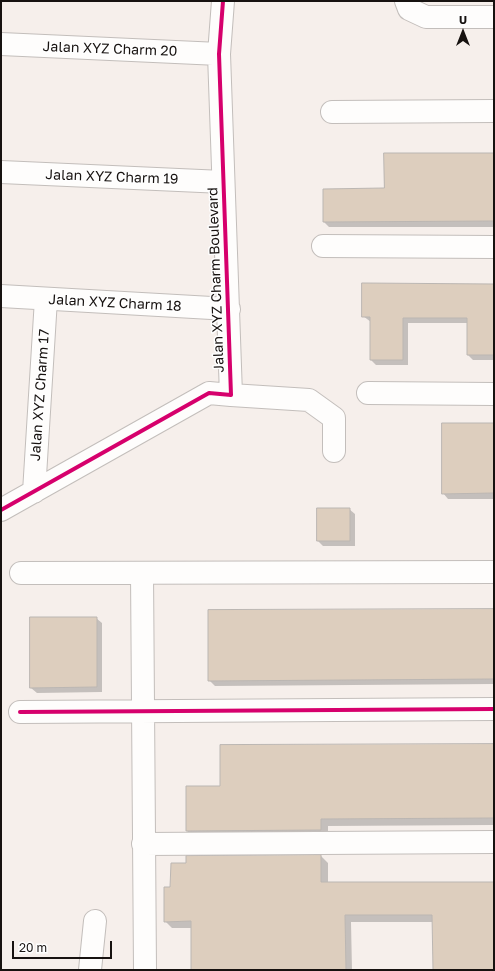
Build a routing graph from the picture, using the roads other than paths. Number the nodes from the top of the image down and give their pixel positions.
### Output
1 (223, 1) edge
2 (406, 1) edge
3 (494, 17) edge
4 (1, 44) edge
5 (219, 54) junction
6 (494, 111) edge
7 (332, 112) dead end
8 (1, 172) edge
9 (223, 182) junction
10 (323, 246) dead end
11 (494, 247) edge
12 (1, 296) edge
13 (46, 299) junction
14 (229, 309) junction
15 (368, 393) dead end
16 (494, 394) edge
17 (231, 395) junction
18 (334, 451) dead end
19 (34, 492) junction
20 (5, 505) edge
21 (494, 572) edge
22 (21, 573) dead end
23 (142, 573) junction
24 (494, 709) edge
25 (143, 711) junction
26 (20, 712) dead end
27 (494, 842) edge
28 (143, 844) junction
29 (95, 921) dead end
30 (90, 970) edge
31 (145, 970) edge

1 - 5 street, Jalan XYZ Charm Boulevard
2 - 3 street
4 - 5 street, Jalan XYZ Charm 20
5 - 9 street, Jalan XYZ Charm Boulevard
6 - 7 street
8 - 9 street, Jalan XYZ Charm 19
9 - 14 street, Jalan XYZ Charm Boulevard
10 - 11 street
12 - 13 street, Jalan XYZ Charm 18
13 - 14 street, Jalan XYZ Charm 18
13 - 19 street, Jalan XYZ Charm 17
14 - 17 street, Jalan XYZ Charm Boulevard
15 - 16 street
17 - 18 street
17 - 19 street, Jalan XYZ Charm Boulevard
19 - 20 street, Jalan XYZ Charm Boulevard
21 - 23 street
22 - 23 street
23 - 25 street
24 - 25 street
25 - 26 street
25 - 28 street
27 - 28 street
28 - 31 street
29 - 30 street

